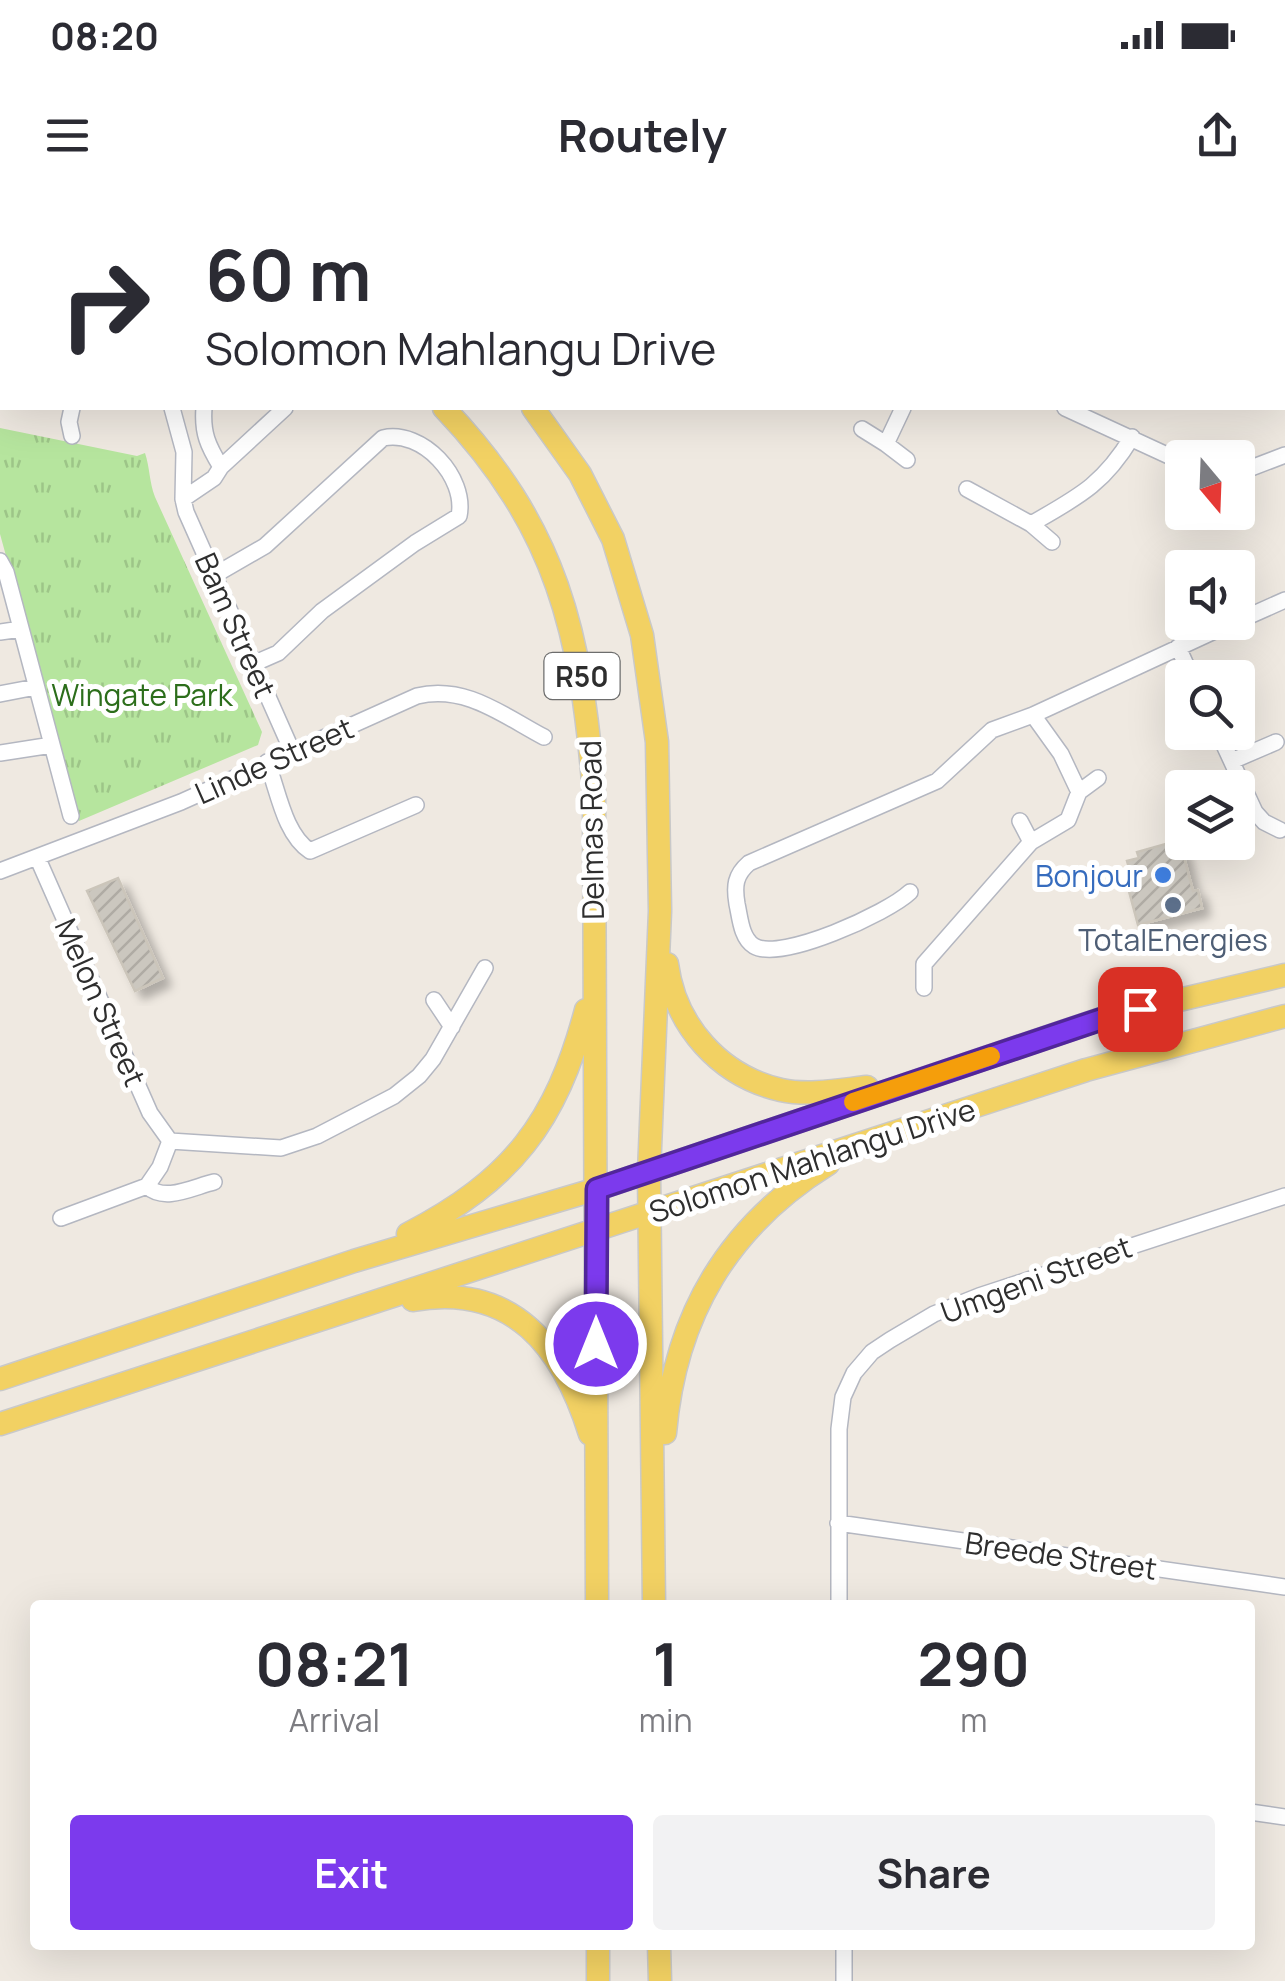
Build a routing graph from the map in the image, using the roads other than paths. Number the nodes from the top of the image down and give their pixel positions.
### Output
1 (71, 410) edge
2 (173, 410) edge
3 (204, 410) edge
4 (280, 410) edge
5 (446, 410) edge
6 (534, 410) edge
7 (903, 410) edge
8 (1070, 410) edge
9 (862, 429) dead end
10 (72, 436) dead end
11 (1132, 437) junction
12 (886, 444) junction
13 (1165, 454) edge
14 (1285, 454) edge
15 (907, 460) dead end
16 (1255, 466) edge
17 (221, 467) junction
18 (967, 489) dead end
19 (183, 499) junction
20 (1032, 524) junction
21 (1052, 542) dead end
22 (0, 561) edge
23 (214, 576) junction
24 (1285, 600) edge
25 (1255, 613) edge
26 (21, 628) junction
27 (0, 632) edge
28 (1196, 640) edge
29 (1178, 648) junction
30 (1184, 660) edge
31 (253, 664) junction
32 (36, 687) junction
33 (0, 694) edge
34 (1033, 715) junction
35 (544, 738) dead end
36 (1276, 742) dead end
37 (52, 745) junction
38 (1227, 750) edge
39 (292, 751) junction
40 (0, 754) edge
41 (1232, 761) junction
42 (267, 762) junction
43 (1098, 778) dead end
44 (1079, 792) junction
45 (416, 805) dead end
46 (71, 816) dead end
47 (1020, 821) dead end
48 (1280, 830) dead end
49 (1027, 854) junction
50 (38, 859) junction
51 (0, 871) edge
52 (989, 889) junction
53 (910, 892) dead end
54 (998, 904) dead end
55 (660, 911) junction
56 (485, 968) dead end
57 (1285, 975) edge
58 (594, 982) junction
59 (924, 988) dead end
60 (434, 1000) dead end
61 (1285, 1016) edge
62 (452, 1027) junction
63 (911, 1082) junction
64 (170, 1142) junction
65 (860, 1143) junction
66 (649, 1172) junction
67 (214, 1182) dead end
68 (146, 1186) junction
69 (597, 1189) junction
70 (1285, 1196) edge
71 (651, 1213) junction
72 (61, 1218) dead end
73 (596, 1231) junction
74 (354, 1261) junction
75 (354, 1310) junction
76 (0, 1379) edge
77 (0, 1424) edge
78 (597, 1456) junction
79 (838, 1523) junction
80 (653, 1556) junction
81 (1285, 1587) edge
82 (597, 1600) edge
83 (654, 1600) edge
84 (839, 1600) edge
85 (1255, 1813) edge
86 (1285, 1817) edge
87 (598, 1950) edge
88 (659, 1950) edge
89 (845, 1950) edge
90 (848, 1980) edge
91 (598, 1981) edge
92 (660, 1981) edge

1 - 10 street
2 - 19 street
3 - 17 street
4 - 17 street
5 - 58 main road, Delmas Road / R50
6 - 55 main road, R50
7 - 12 street
8 - 11 street
9 - 12 street
11 - 13 street
11 - 20 street
12 - 15 street
14 - 16 street
17 - 19 street
18 - 20 street
19 - 23 street, Bam Street
20 - 21 street
22 - 26 street
23 - 31 street, Bam Street
23 - 31 street
24 - 25 street
26 - 27 street
26 - 32 street
28 - 29 street
29 - 30 street
29 - 34 street
31 - 39 street, Bam Street
32 - 33 street
32 - 37 street
34 - 44 street
34 - 53 street
35 - 39 street, Linde Street
36 - 41 street
37 - 40 street
37 - 46 street
38 - 41 street
39 - 42 street, Linde Street
41 - 48 street
42 - 45 street
42 - 50 street, Linde Street
43 - 44 street
44 - 49 street
47 - 49 street
49 - 52 street
50 - 51 street, Linde Street
50 - 64 street, Melon Street
52 - 54 street
52 - 59 street
55 - 63 main road
55 - 66 main road, R50
56 - 62 street
57 - 63 main road, Solomon Mahlangu Drive
58 - 69 main road, Delmas Road / R50
58 - 74 main road
60 - 62 street
61 - 65 main road, Solomon Mahlangu Drive
62 - 64 street
63 - 66 main road, Solomon Mahlangu Drive
64 - 68 street
65 - 71 main road, Solomon Mahlangu Drive
65 - 80 main road
66 - 69 main road, Solomon Mahlangu Drive
66 - 71 main road, R50
67 - 68 street
68 - 72 street
69 - 73 main road, Delmas Road / R50
69 - 74 main road, Solomon Mahlangu Drive
70 - 79 street, Umgeni Street
71 - 73 main road, Solomon Mahlangu Drive
71 - 80 main road, R50
73 - 75 main road, Solomon Mahlangu Drive
73 - 78 main road, R50
74 - 76 main road, Solomon Mahlangu Drive
75 - 77 main road, Solomon Mahlangu Drive
75 - 78 main road
78 - 82 main road, R50
79 - 81 street, Breede Street
79 - 84 street, Umgeni Street
80 - 83 main road, R50
85 - 86 street
87 - 91 main road
88 - 92 main road
89 - 90 street

